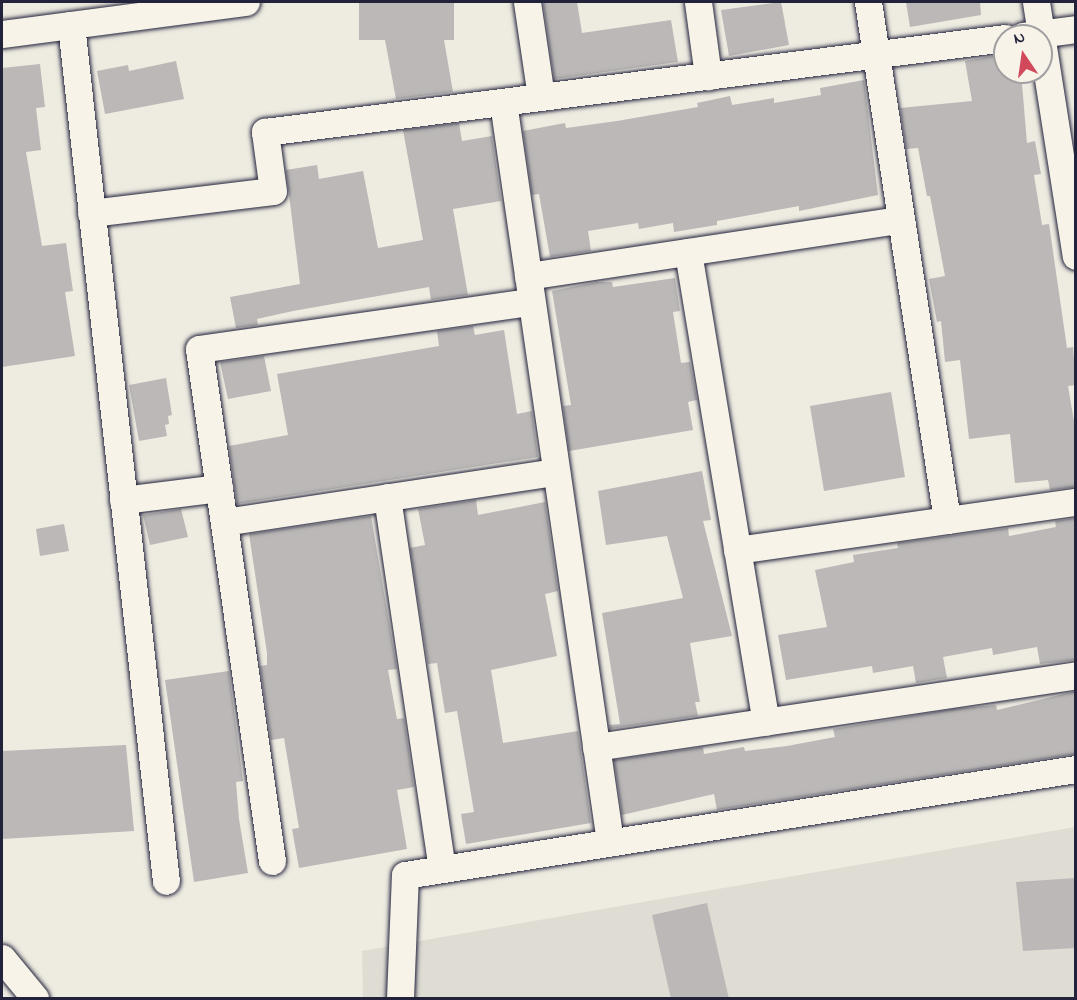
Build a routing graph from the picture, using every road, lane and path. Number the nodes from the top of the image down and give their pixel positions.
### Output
1 (246, 2) edge
2 (527, 2) edge
3 (698, 2) edge
4 (868, 2) edge
5 (1036, 2) edge
6 (1033, 24) edge
7 (71, 25) junction
8 (1076, 29) edge
9 (1053, 32) edge
10 (2, 34) edge
11 (993, 40) edge
12 (874, 55) junction
13 (708, 76) junction
14 (1042, 84) edge
15 (541, 97) junction
16 (503, 102) junction
17 (91, 213) junction
18 (900, 220) junction
19 (688, 252) junction
20 (1076, 256) edge
21 (530, 289) junction
22 (556, 472) junction
23 (219, 488) junction
24 (387, 497) junction
25 (123, 500) junction
26 (1076, 502) edge
27 (947, 519) junction
28 (224, 522) junction
29 (737, 550) junction
30 (1076, 675) edge
31 (766, 722) junction
32 (596, 747) junction
33 (1076, 769) edge
34 (610, 842) junction
35 (272, 861) dead end
36 (442, 868) junction
37 (166, 881) dead end
38 (2, 958) edge
39 (35, 999) edge
40 (400, 999) edge

1 - 7 street
2 - 15 street
3 - 13 street
4 - 12 street
5 - 6 street
7 - 10 street
7 - 17 street
8 - 9 street
11 - 12 street
12 - 13 street
12 - 18 street
13 - 15 street
14 - 20 street
15 - 16 street
16 - 17 street
16 - 21 street
17 - 25 street
18 - 19 street
18 - 27 street
19 - 21 street
19 - 29 street
21 - 22 street
21 - 23 street
22 - 24 street
22 - 32 street
23 - 25 street
23 - 28 street
24 - 28 street
24 - 36 street
25 - 37 street
26 - 27 street
27 - 29 street
28 - 35 street
29 - 31 street
30 - 31 street
31 - 32 street
32 - 34 street
33 - 34 street
34 - 36 street
36 - 40 street
38 - 39 street

